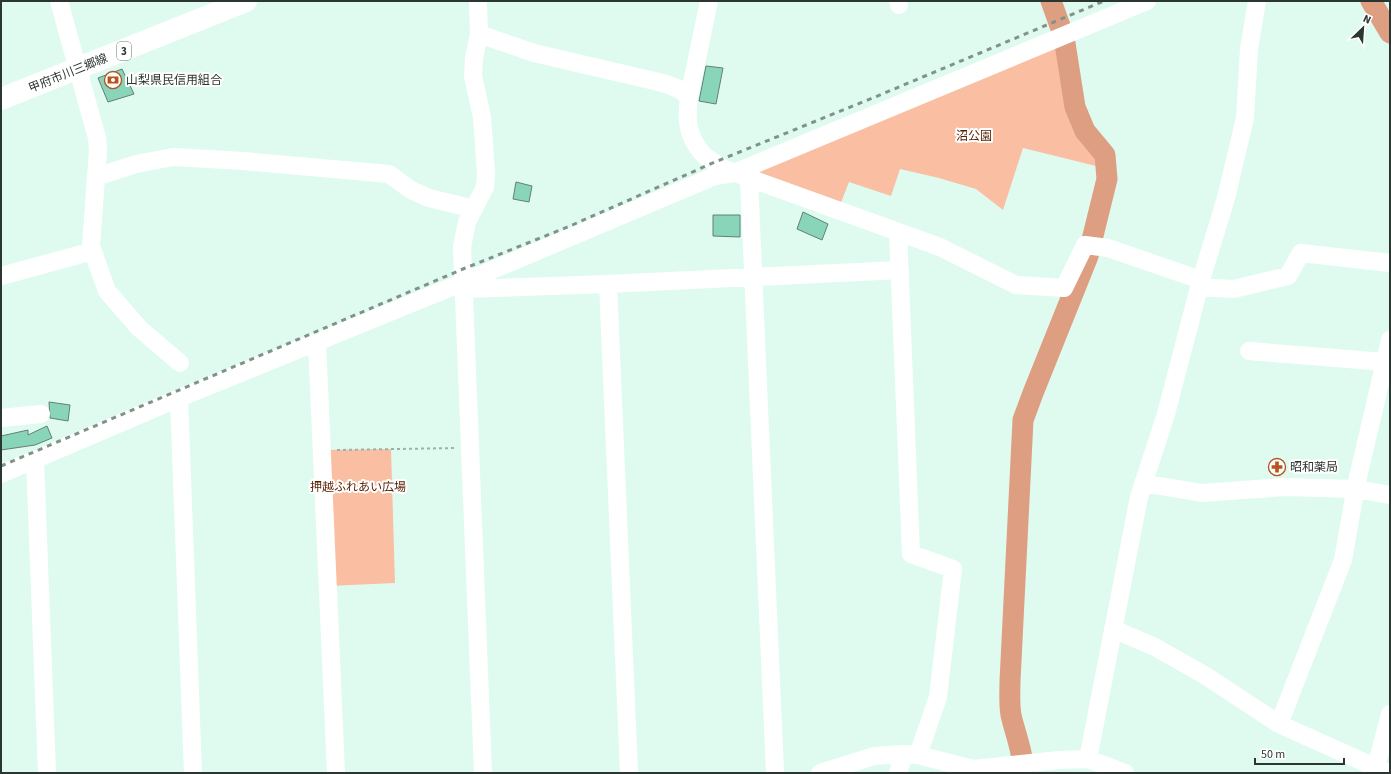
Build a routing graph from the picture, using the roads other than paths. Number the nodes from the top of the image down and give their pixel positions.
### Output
1 (59, 1) edge
2 (246, 1) edge
3 (478, 1) edge
4 (709, 1) edge
5 (1147, 1) edge
6 (1257, 1) edge
7 (479, 34) junction
8 (78, 70) junction
9 (688, 97) junction
10 (1, 99) edge
11 (736, 174) junction
12 (96, 177) junction
13 (474, 209) junction
14 (898, 232) junction
15 (93, 251) junction
16 (1390, 263) edge
17 (900, 270) junction
18 (1, 276) edge
19 (753, 278) junction
20 (608, 284) junction
21 (1200, 284) junction
22 (464, 285) junction
23 (1390, 340) edge
24 (317, 342) junction
25 (1249, 351) dead end
26 (1385, 362) junction
27 (180, 363) dead end
28 (179, 398) junction
29 (1383, 406) edge
30 (40, 414) dead end
31 (1, 418) edge
32 (35, 460) junction
33 (1, 474) edge
34 (1143, 483) junction
35 (1356, 489) junction
36 (1390, 495) edge
37 (1114, 629) junction
38 (1390, 714) edge
39 (1279, 724) junction
40 (911, 755) junction
41 (1088, 759) junction
42 (1039, 766) edge
43 (1382, 770) edge
44 (47, 773) edge
45 (193, 773) edge
46 (336, 773) edge
47 (483, 773) edge
48 (629, 773) edge
49 (775, 773) edge
50 (820, 773) edge
51 (898, 773) edge
52 (1125, 773) edge

1 - 8 street
2 - 8 main road, 甲府市川三郷線 / 3
3 - 7 street
4 - 9 street
5 - 11 street
6 - 21 street
7 - 9 street
7 - 13 street
8 - 10 main road, 甲府市川三郷線 / 3
8 - 12 street
9 - 11 street
11 - 14 street
11 - 19 street
11 - 22 street
12 - 13 street
12 - 15 street
13 - 22 street
14 - 17 street
14 - 21 street
15 - 18 street
15 - 27 street
16 - 21 street
17 - 19 street
17 - 40 street
19 - 20 street
19 - 49 street
20 - 22 street
20 - 48 street
21 - 34 street
22 - 24 street
22 - 47 street
23 - 26 street
24 - 28 street
24 - 46 street
25 - 26 street
26 - 29 street
28 - 32 street
28 - 45 street
29 - 35 street
30 - 31 street
32 - 33 street
32 - 44 street
34 - 35 street
34 - 37 street
35 - 36 street
35 - 39 street
37 - 39 street
37 - 41 street
38 - 43 street
39 - 43 street
40 - 42 street
40 - 50 street
40 - 51 street
41 - 42 street
41 - 52 street

